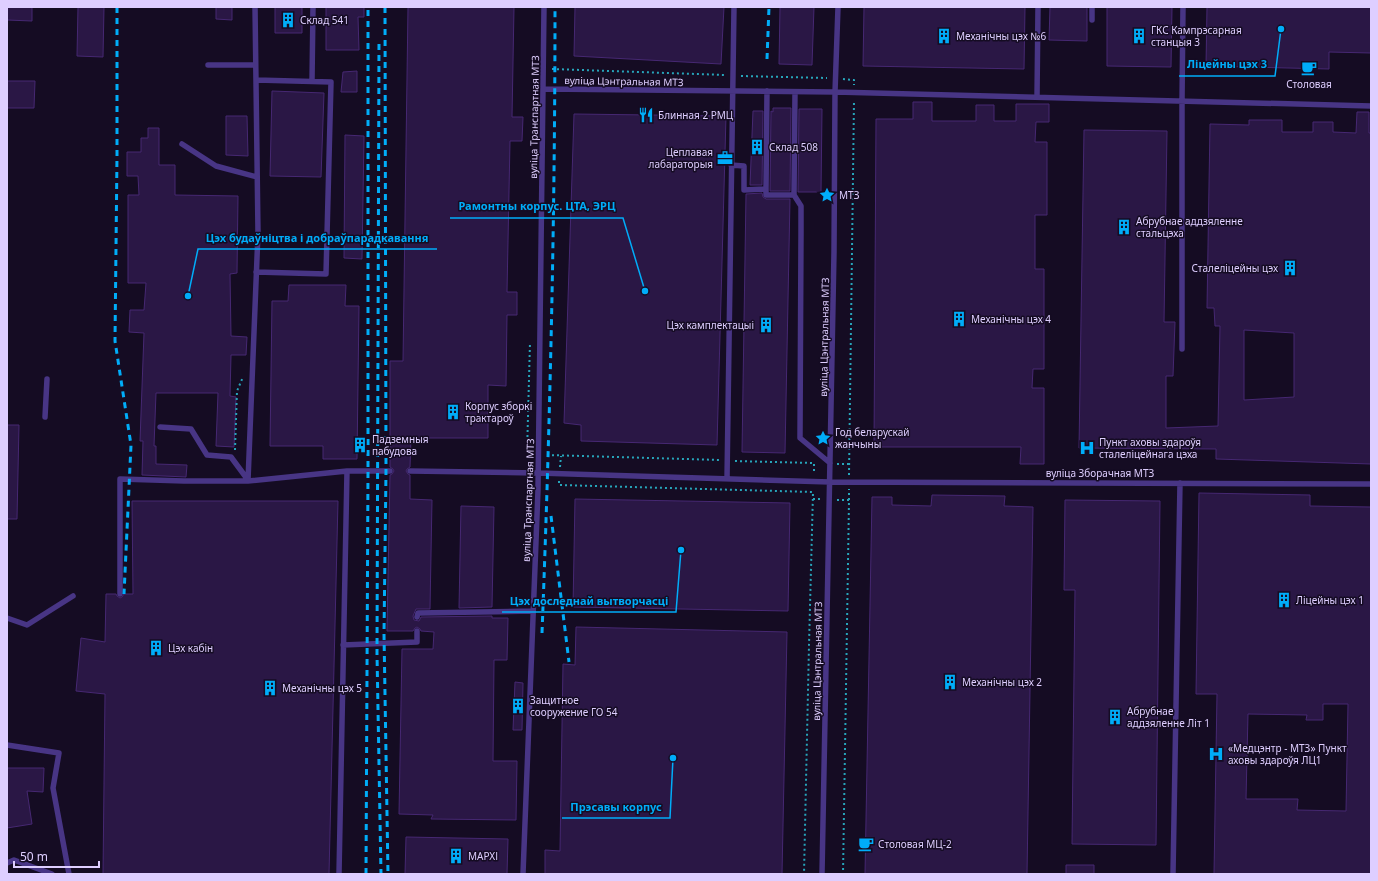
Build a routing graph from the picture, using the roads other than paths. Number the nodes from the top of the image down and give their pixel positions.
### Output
1 (255, 7) edge
2 (313, 7) edge
3 (544, 7) edge
4 (734, 7) edge
5 (838, 7) edge
6 (1038, 7) edge
7 (1092, 7) edge
8 (1183, 7) edge
9 (1092, 20) dead end
10 (208, 65) dead end
11 (256, 65) junction
12 (256, 80) junction
13 (312, 81) junction
14 (543, 89) junction
15 (732, 91) junction
16 (767, 92) junction
17 (795, 92) junction
18 (835, 92) junction
19 (1037, 98) junction
20 (1182, 101) junction
21 (1371, 106) edge
22 (182, 144) dead end
23 (731, 166) junction
24 (257, 177) junction
25 (766, 189) junction
26 (794, 195) junction
27 (256, 272) junction
28 (1182, 349) dead end
29 (47, 380) dead end
30 (45, 417) dead end
31 (160, 427) dead end
32 (830, 464) junction
33 (346, 471) junction
34 (390, 471) dead end
35 (410, 471) dead end
36 (538, 473) junction
37 (727, 479) junction
38 (248, 481) junction
39 (830, 482) junction
40 (1180, 483) junction
41 (1371, 484) edge
42 (120, 594) dead end
43 (73, 596) dead end
44 (533, 611) junction
45 (417, 617) dead end
46 (7, 618) edge
47 (418, 631) dead end
48 (343, 645) junction
49 (7, 745) edge
50 (7, 863) edge
51 (52, 874) edge
52 (69, 874) edge
53 (339, 874) edge
54 (523, 874) edge
55 (822, 874) edge
56 (1173, 874) edge

1 - 11 lane
2 - 13 lane
3 - 14 lane, вуліца Транспартная МТЗ
4 - 15 lane
5 - 18 lane
6 - 19 lane
7 - 9 lane
8 - 20 lane
10 - 11 lane
11 - 12 lane
12 - 13 lane
12 - 24 lane
13 - 27 lane
14 - 15 lane, вуліца Цэнтральная МТЗ
14 - 36 lane, вуліца Транспартная МТЗ
15 - 16 lane, вуліца Цэнтральная МТЗ
15 - 23 lane
16 - 17 lane, вуліца Цэнтральная МТЗ
16 - 25 lane
17 - 18 lane, вуліца Цэнтральная МТЗ
17 - 26 lane
18 - 19 lane
18 - 32 lane, вуліца Цэнтральная МТЗ
19 - 20 lane
20 - 21 lane
20 - 28 lane
22 - 24 lane
23 - 25 lane
23 - 37 lane
24 - 27 lane
25 - 26 lane
26 - 32 lane
27 - 38 lane
29 - 30 lane
31 - 38 lane
32 - 39 lane, вуліца Цэнтральная МТЗ
33 - 34 lane
33 - 38 lane
33 - 48 lane
35 - 36 lane, вуліца Зборачная МТЗ
36 - 37 lane, вуліца Зборачная МТЗ
36 - 44 lane, вуліца Транспартная МТЗ
37 - 39 lane, вуліца Зборачная МТЗ
38 - 42 lane
39 - 40 lane, вуліца Зборачная МТЗ
39 - 55 lane, вуліца Цэнтральная МТЗ
40 - 41 lane, вуліца Зборачная МТЗ
40 - 56 lane
43 - 46 lane
44 - 45 lane
44 - 54 lane, вуліца Транспартная МТЗ
47 - 48 lane
48 - 53 lane
49 - 52 lane
50 - 51 lane

